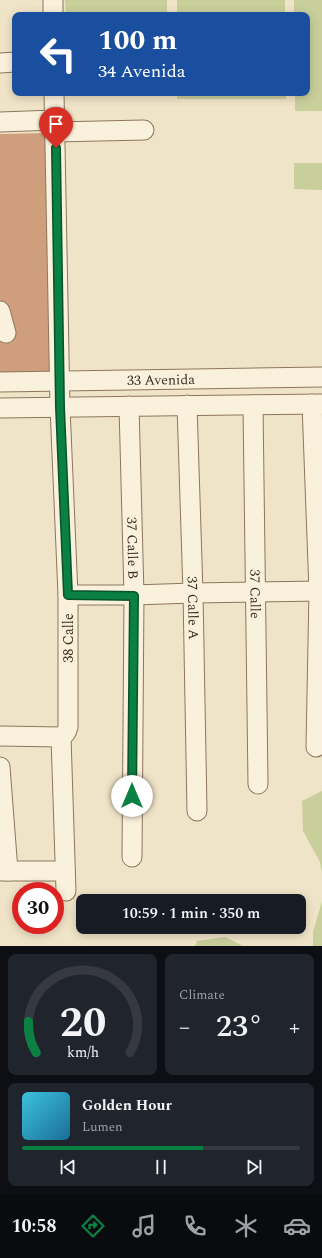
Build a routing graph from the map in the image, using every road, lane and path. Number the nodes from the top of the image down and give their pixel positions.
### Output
1 (53, 0) edge
2 (53, 12) edge
3 (0, 62) edge
4 (12, 62) edge
5 (54, 96) edge
6 (0, 122) edge
7 (55, 126) junction
8 (144, 130) dead end
9 (0, 311) edge
10 (6, 333) dead end
11 (322, 377) edge
12 (0, 382) edge
13 (60, 382) junction
14 (317, 404) edge
15 (187, 405) junction
16 (253, 405) junction
17 (130, 406) junction
18 (60, 407) junction
19 (0, 408) edge
20 (320, 591) edge
21 (256, 592) junction
22 (193, 593) junction
23 (68, 595) junction
24 (134, 596) junction
25 (64, 732) junction
26 (0, 736) edge
27 (316, 747) dead end
28 (0, 767) edge
29 (258, 784) dead end
30 (197, 811) dead end
31 (132, 857) dead end
32 (4, 871) edge
33 (65, 871) junction
34 (66, 891) dead end

1 - 2 street
3 - 4 street
5 - 7 street, 38 Calle
6 - 7 street
7 - 8 street
7 - 13 street, 38 Calle
9 - 10 street
11 - 13 street, 33 Avenida
12 - 13 street, 33 Avenida
13 - 18 street, 38 Calle
14 - 16 street, 33 Avenida
14 - 20 street
15 - 16 street, 33 Avenida
15 - 17 street, 33 Avenida
15 - 22 street, 37 Calle A
16 - 21 street, 37 Calle
17 - 18 street, 33 Avenida
17 - 24 street, 37 Calle B
18 - 19 street, 33 Avenida
18 - 23 street, 38 Calle
20 - 21 street
20 - 27 street
21 - 22 street
21 - 29 street, 37 Calle
22 - 24 street
22 - 30 street, 37 Calle A
23 - 24 street
23 - 25 street, 38 Calle
24 - 31 street, 37 Calle B
25 - 26 street
25 - 33 street, 38 Calle
28 - 32 street
32 - 33 street
33 - 34 street, 38 Calle

